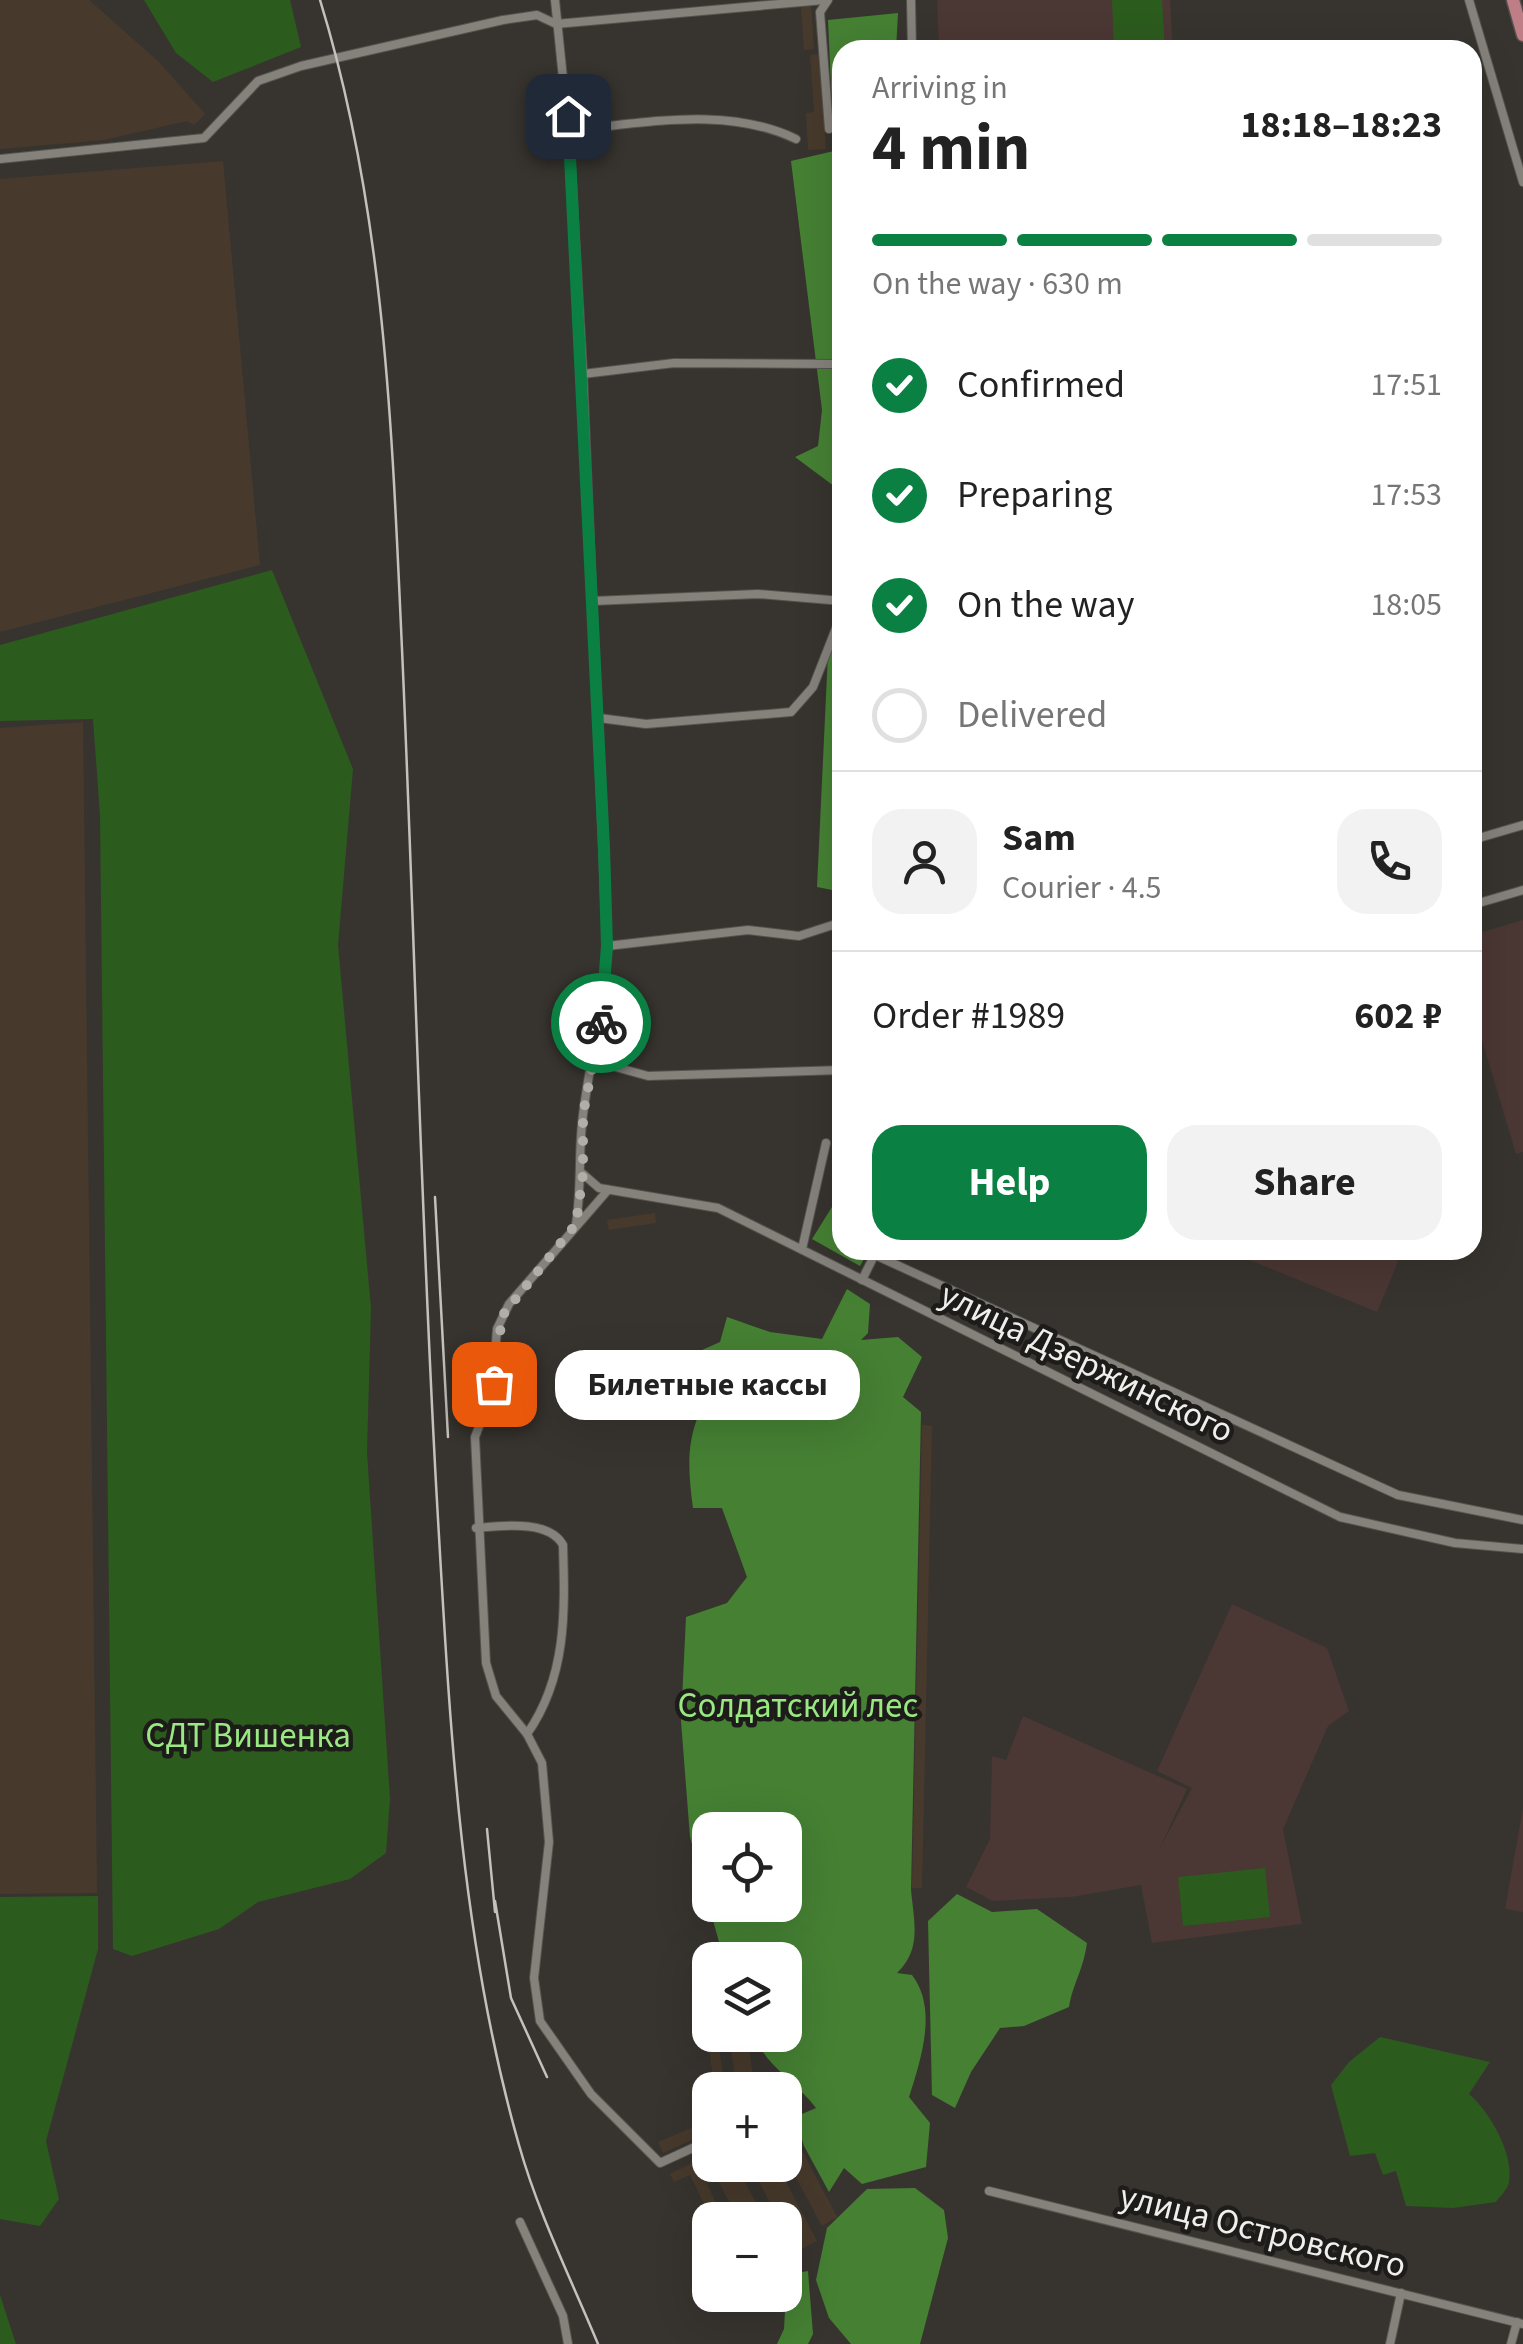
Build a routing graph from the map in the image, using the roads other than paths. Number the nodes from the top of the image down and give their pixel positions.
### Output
1 (555, 0) edge
2 (826, 0) edge
3 (911, 0) edge
4 (1469, 0) edge
5 (1513, 0) edge
6 (556, 24) junction
7 (1523, 35) edge
8 (912, 40) edge
9 (1481, 40) edge
10 (1482, 44) edge
11 (829, 129) dead end
12 (568, 130) junction
13 (796, 139) dead end
14 (0, 159) edge
15 (1523, 182) edge
16 (832, 364) edge
17 (584, 374) junction
18 (832, 600) edge
19 (593, 601) junction
20 (832, 639) edge
21 (599, 718) junction
22 (1523, 825) edge
23 (1482, 837) edge
24 (1523, 890) edge
25 (1482, 902) edge
26 (832, 925) edge
27 (607, 946) junction
28 (594, 1062) junction
29 (832, 1070) edge
30 (826, 1143) dead end
31 (583, 1174) junction
32 (608, 1190) junction
33 (576, 1224) junction
34 (802, 1249) junction
35 (872, 1260) edge
36 (891, 1260) edge
37 (862, 1280) junction
38 (1523, 1520) edge
39 (476, 1528) junction
40 (1523, 1549) edge
41 (527, 1734) junction
42 (692, 2149) edge
43 (989, 2190) dead end
44 (520, 2222) dead end
45 (1401, 2293) junction
46 (1520, 2323) edge
47 (568, 2344) edge
48 (1390, 2344) edge
49 (1512, 2344) edge

1 - 6 street
2 - 6 street
2 - 11 street
3 - 8 street
4 - 9 street
5 - 7 main road
6 - 12 street
6 - 14 street
10 - 15 street
12 - 13 street
12 - 17 street
16 - 17 street
17 - 19 street
18 - 19 street
19 - 21 street
20 - 21 street
21 - 27 street
22 - 23 street
24 - 25 street
26 - 27 street
27 - 28 street
28 - 29 street
28 - 31 street
30 - 34 street
31 - 32 street, улица Дзержинского
31 - 33 street
32 - 33 street
32 - 34 street, улица Дзержинского
33 - 39 street
34 - 37 street, улица Дзержинского
35 - 37 street
36 - 38 street, улица Дзержинского
37 - 40 street, улица Дзержинского
39 - 41 street
39 - 41 street
41 - 42 street
43 - 45 street, улица Островского
44 - 47 street
45 - 46 street, улица Островского
45 - 48 street
46 - 49 street

